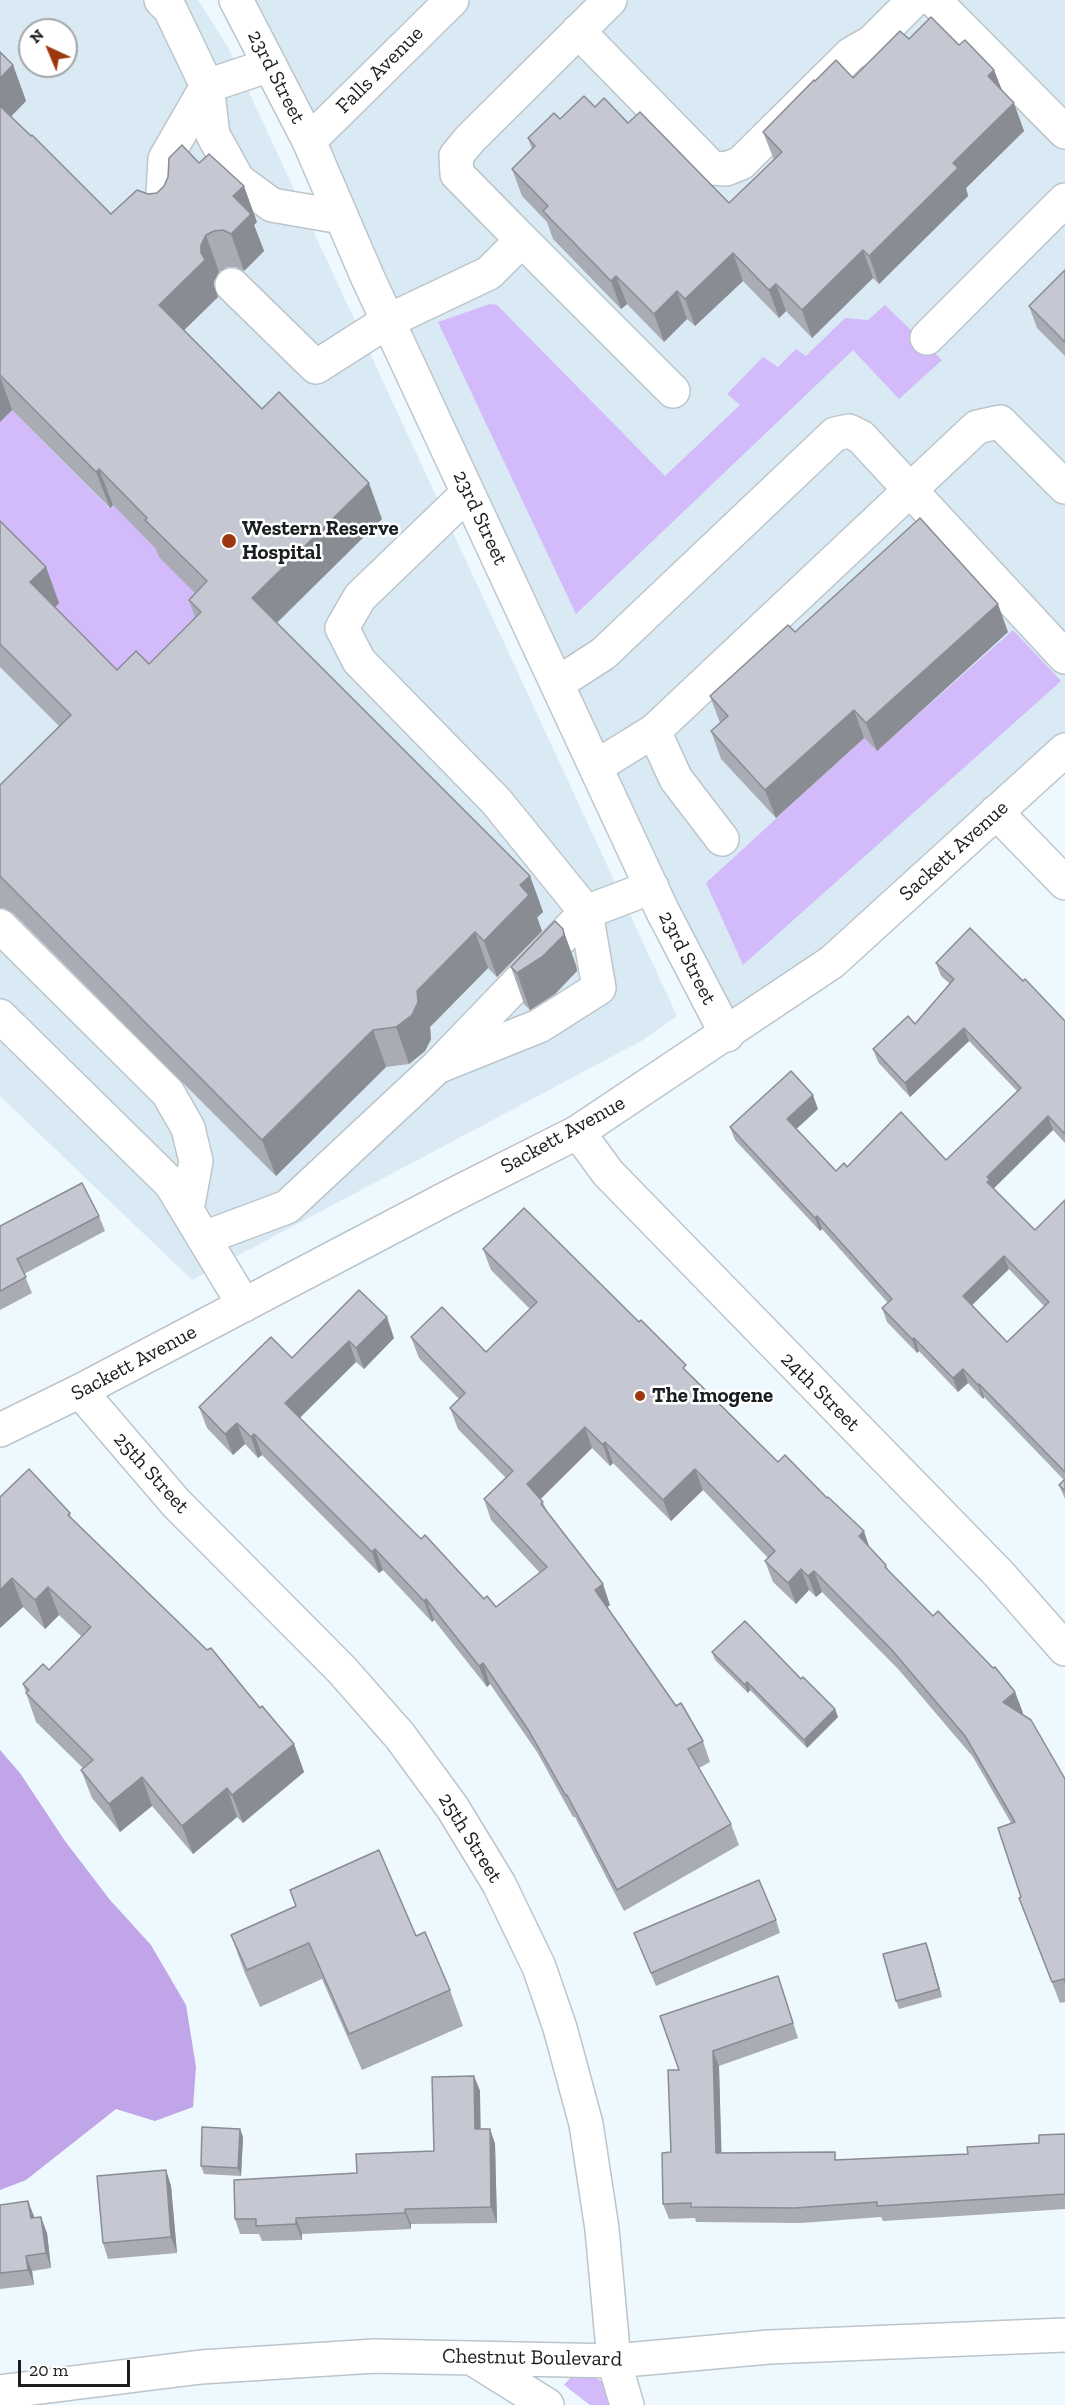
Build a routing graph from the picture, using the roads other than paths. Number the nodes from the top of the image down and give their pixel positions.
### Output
1 (161, 0) edge
2 (236, 0) edge
3 (452, 0) edge
4 (610, 0) edge
5 (914, 0) edge
6 (934, 0) edge
7 (578, 31) junction
8 (270, 65) junction
9 (207, 86) junction
10 (1065, 132) edge
11 (309, 141) junction
12 (1065, 200) edge
13 (162, 212) edge
14 (341, 217) junction
15 (522, 240) junction
16 (232, 285) dead end
17 (388, 321) junction
18 (927, 338) dead end
19 (673, 391) dead end
20 (1065, 487) edge
21 (910, 490) junction
22 (468, 493) junction
23 (1065, 657) edge
24 (558, 683) junction
25 (654, 731) junction
26 (1065, 750) edge
27 (597, 766) junction
28 (996, 812) junction
29 (722, 839) dead end
30 (1065, 883) edge
31 (651, 887) junction
32 (586, 912) junction
33 (0, 926) edge
34 (0, 1016) edge
35 (727, 1035) junction
36 (437, 1067) junction
37 (579, 1132) junction
38 (187, 1210) junction
39 (204, 1239) junction
40 (243, 1305) junction
41 (80, 1391) junction
42 (0, 1430) edge
43 (1065, 1649) edge
44 (1065, 2335) edge
45 (471, 2358) junction
46 (614, 2361) junction
47 (0, 2392) edge
48 (547, 2405) edge
49 (627, 2405) edge

1 - 9 street
2 - 8 street, 23rd Street
3 - 11 street, Falls Avenue
4 - 7 street
5 - 7 street
6 - 10 street
7 - 15 street
8 - 9 street
8 - 11 street, 23rd Street
9 - 13 street
9 - 14 street
11 - 14 street, 23rd Street
12 - 18 street
14 - 17 street, 23rd Street
15 - 17 street
15 - 19 street
16 - 17 street
17 - 22 street, 23rd Street
20 - 21 street
21 - 23 street
21 - 24 street
21 - 25 street
22 - 24 street, 23rd Street
22 - 32 street
24 - 27 street, 23rd Street
25 - 27 street
25 - 29 street
26 - 28 street, Sackett Avenue
27 - 31 street, 23rd Street
28 - 30 street
28 - 35 street, Sackett Avenue
31 - 32 street
31 - 35 street, 23rd Street
32 - 36 street
32 - 36 street
33 - 38 street
34 - 38 street
35 - 37 street, Sackett Avenue
36 - 39 street
37 - 40 street, Sackett Avenue
37 - 43 street, 24th Street
38 - 39 street
39 - 40 street
40 - 41 street, Sackett Avenue
41 - 42 street, Sackett Avenue
41 - 46 street, 25th Street
44 - 46 street, Chestnut Boulevard
45 - 46 street, Chestnut Boulevard
45 - 47 street, Chestnut Boulevard
45 - 48 street
46 - 49 street, 25th Street

